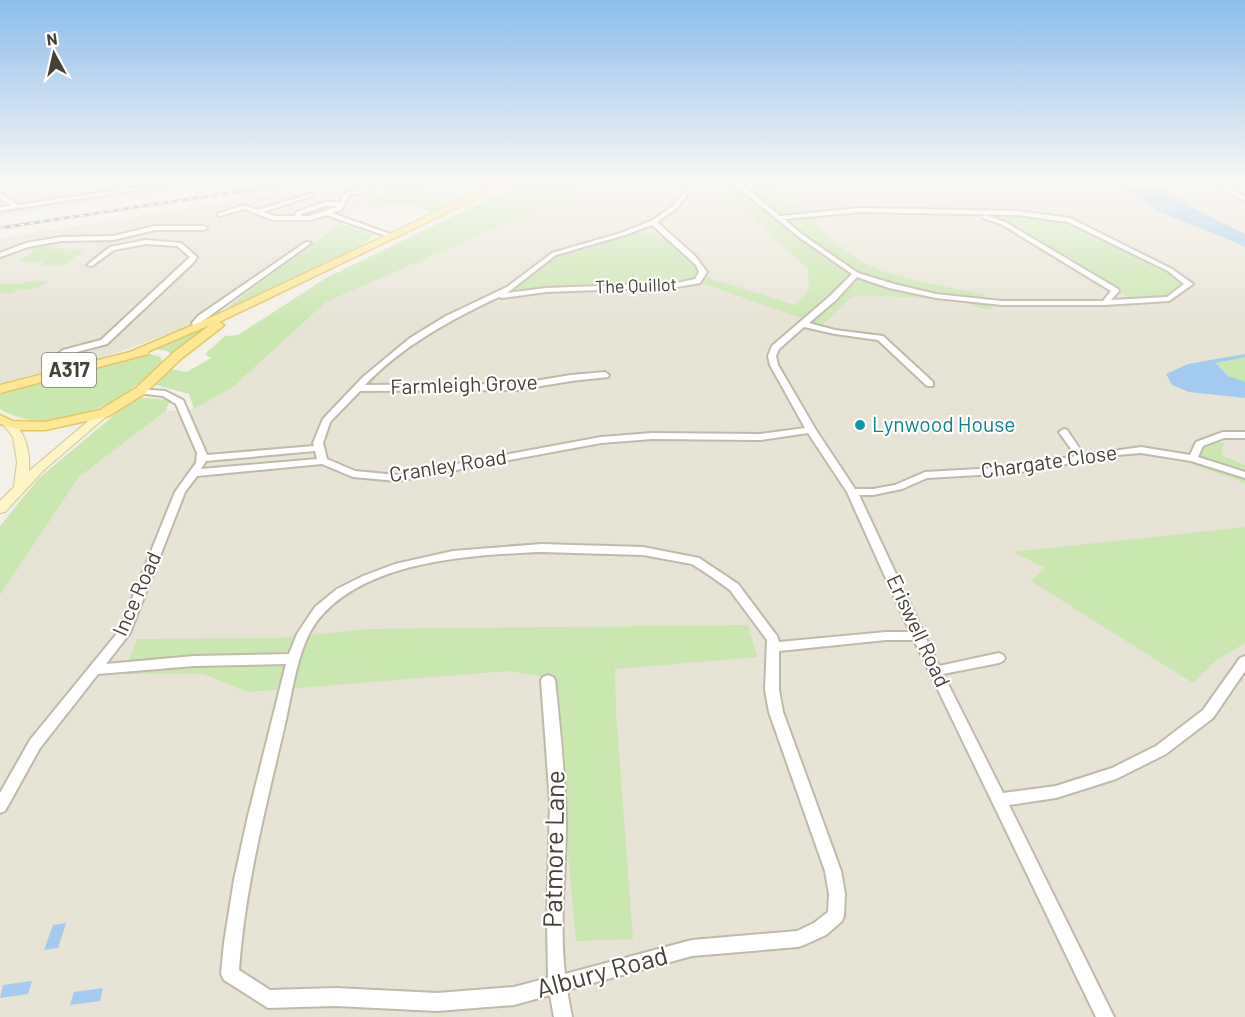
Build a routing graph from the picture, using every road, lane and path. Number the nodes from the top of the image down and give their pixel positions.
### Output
1 (145, 230) edge
2 (375, 230) edge
3 (403, 230) edge
4 (631, 230) edge
5 (660, 230) edge
6 (796, 230) edge
7 (1015, 230) edge
8 (1091, 230) edge
9 (391, 236) junction
10 (308, 243) dead end
11 (0, 255) edge
12 (90, 265) dead end
13 (856, 274) junction
14 (1115, 291) junction
15 (493, 297) junction
16 (1138, 301) junction
17 (1105, 303) junction
18 (803, 324) junction
19 (208, 327) junction
20 (135, 353) junction
21 (167, 365) junction
22 (53, 374) junction
23 (605, 375) dead end
24 (930, 384) dead end
25 (1, 388) edge
26 (358, 388) junction
27 (140, 391) junction
28 (104, 413) junction
29 (5, 422) edge
30 (811, 430) junction
31 (1064, 432) dead end
32 (1245, 435) edge
33 (319, 448) junction
34 (1081, 457) junction
35 (202, 458) junction
36 (1193, 458) junction
37 (323, 461) junction
38 (195, 473) junction
39 (1245, 474) edge
40 (20, 486) junction
41 (852, 492) junction
42 (0, 509) edge
43 (918, 636) junction
44 (773, 647) junction
45 (999, 658) dead end
46 (295, 659) junction
47 (1245, 661) edge
48 (95, 670) junction
49 (936, 671) junction
50 (548, 680) dead end
51 (1001, 800) junction
52 (0, 807) edge
53 (555, 984) junction
54 (563, 1017) edge
55 (1105, 1017) edge

1 - 11 street
2 - 9 street
3 - 9 main road, A317
4 - 15 street
5 - 15 street, The Quillot
6 - 13 street
7 - 14 street
8 - 16 street
9 - 19 main road, A317
10 - 19 street
12 - 22 street
13 - 17 street
13 - 18 street, Eriswell Road
14 - 16 street
14 - 17 street
15 - 26 street
16 - 17 street
18 - 24 street
18 - 30 street, Eriswell Road
19 - 20 main road, A317
19 - 21 main road, A317
20 - 21 main road, A317
20 - 22 main road, A317
21 - 27 main road, A317
22 - 25 main road, A317
23 - 26 street, Farmleigh Grove
26 - 33 street
27 - 28 main road, A317
27 - 35 street
28 - 29 main road, A317
28 - 40 main road
29 - 40 main road
30 - 37 street, Cranley Road
30 - 41 street, Eriswell Road
31 - 34 street
32 - 36 street
33 - 35 street
33 - 37 street
34 - 36 street, Chargate Close
34 - 41 street, Chargate Close
35 - 38 street, Ince Road
36 - 39 street, Chargate Close
37 - 38 street
38 - 48 street, Ince Road
40 - 42 main road
41 - 43 street, Eriswell Road
43 - 44 street
43 - 49 street, Eriswell Road
44 - 46 street
44 - 53 street, Albury Road
45 - 49 street
46 - 48 street
46 - 53 street, Albury Road
47 - 51 street
48 - 52 street, Ince Road
49 - 51 street, Eriswell Road
50 - 53 street, Patmore Lane
51 - 55 street, Eriswell Road
53 - 54 street, Patmore Lane

